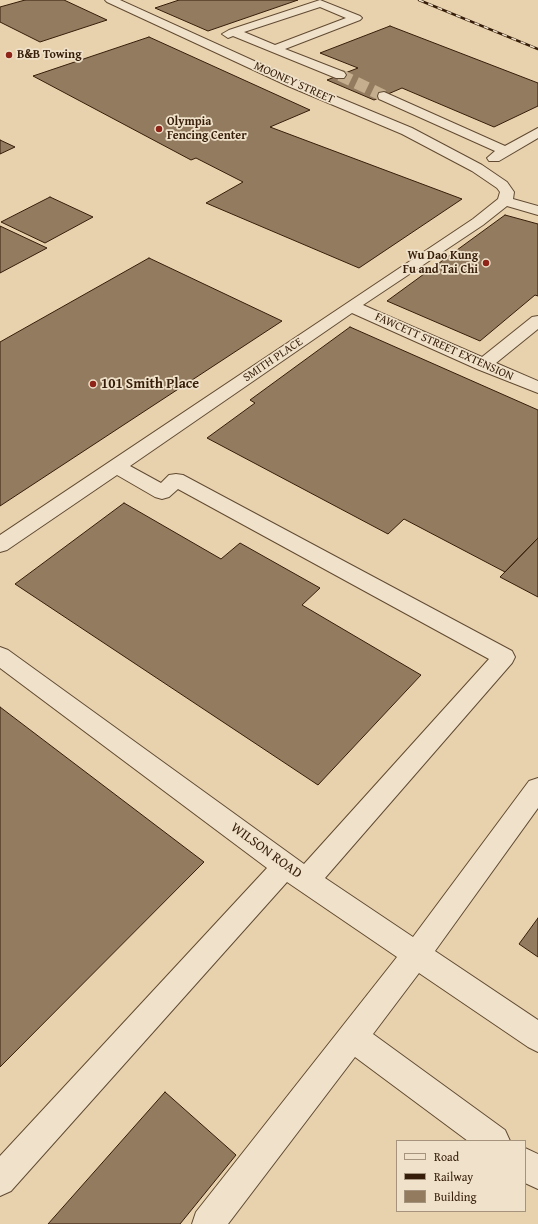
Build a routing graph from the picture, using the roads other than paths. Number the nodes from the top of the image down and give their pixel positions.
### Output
1 (111, 0) edge
2 (233, 32) junction
3 (204, 42) junction
4 (274, 49) junction
5 (340, 75) tunnel mouth
6 (384, 96) tunnel mouth
7 (538, 132) edge
8 (506, 151) junction
9 (477, 168) junction
10 (505, 201) junction
11 (538, 211) edge
12 (351, 306) junction
13 (538, 321) edge
14 (484, 365) junction
15 (538, 388) edge
16 (116, 466) junction
17 (0, 545) edge
18 (0, 656) edge
19 (538, 788) edge
20 (296, 874) junction
21 (416, 955) junction
22 (352, 1037) junction
23 (538, 1037) edge
24 (493, 1140) edge
25 (526, 1165) edge
26 (538, 1173) edge
27 (0, 1180) edge
28 (208, 1224) edge

1 - 3 street, MOONEY STREET
2 - 3 street
2 - 4 street
2 - 4 street
3 - 9 street, MOONEY STREET
4 - 5 street
6 - 8 street
7 - 8 street
8 - 9 street
9 - 10 street
10 - 11 street
10 - 12 street, SMITH PLACE
12 - 14 street, FAWCETT STREET EXTENSION
12 - 16 street, SMITH PLACE
13 - 14 street
14 - 15 street, FAWCETT STREET EXTENSION
16 - 17 street, SMITH PLACE
16 - 20 street
18 - 20 street, WILSON ROAD
19 - 21 street
20 - 21 street, WILSON ROAD
20 - 27 street
21 - 22 street
21 - 23 street, WILSON ROAD
22 - 24 street
22 - 28 street
25 - 26 street

